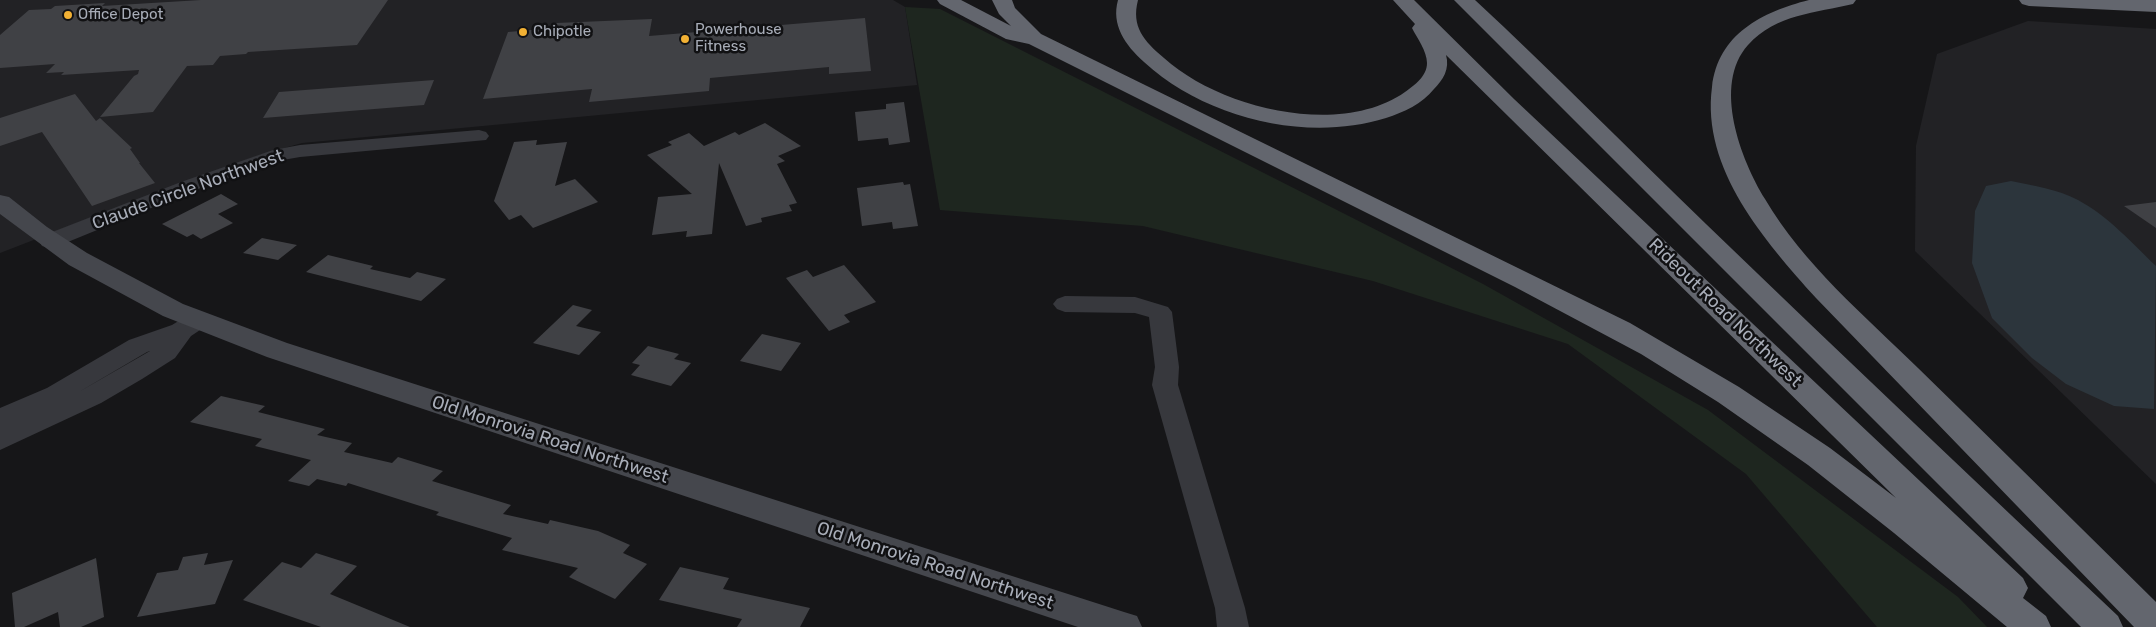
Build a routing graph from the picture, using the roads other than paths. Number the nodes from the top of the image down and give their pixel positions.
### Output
1 (947, 0) edge
2 (1002, 0) edge
3 (1128, 0) edge
4 (1846, 0) edge
5 (2029, 0) edge
6 (2064, 0) edge
7 (1466, 2) edge
8 (1408, 5) edge
9 (2156, 6) edge
10 (1035, 39) junction
11 (479, 136) dead end
12 (0, 202) edge
13 (50, 241) junction
14 (1065, 304) dead end
15 (190, 326) junction
16 (0, 419) edge
17 (0, 440) edge
18 (2156, 626) edge
19 (1124, 627) edge
20 (1233, 627) edge
21 (2033, 627) edge
22 (2046, 627) edge
23 (2105, 627) edge

1 - 10 highway
2 - 10 highway
3 - 8 highway
4 - 18 highway
5 - 6 highway
6 - 9 highway
7 - 23 highway
8 - 22 highway, Rideout Road Northwest
10 - 21 highway
11 - 13 street, Claude Circle Northwest
12 - 13 street, Old Monrovia Road Northwest
13 - 15 street, Old Monrovia Road Northwest
14 - 20 street
15 - 16 street
15 - 17 street
15 - 19 street, Old Monrovia Road Northwest

